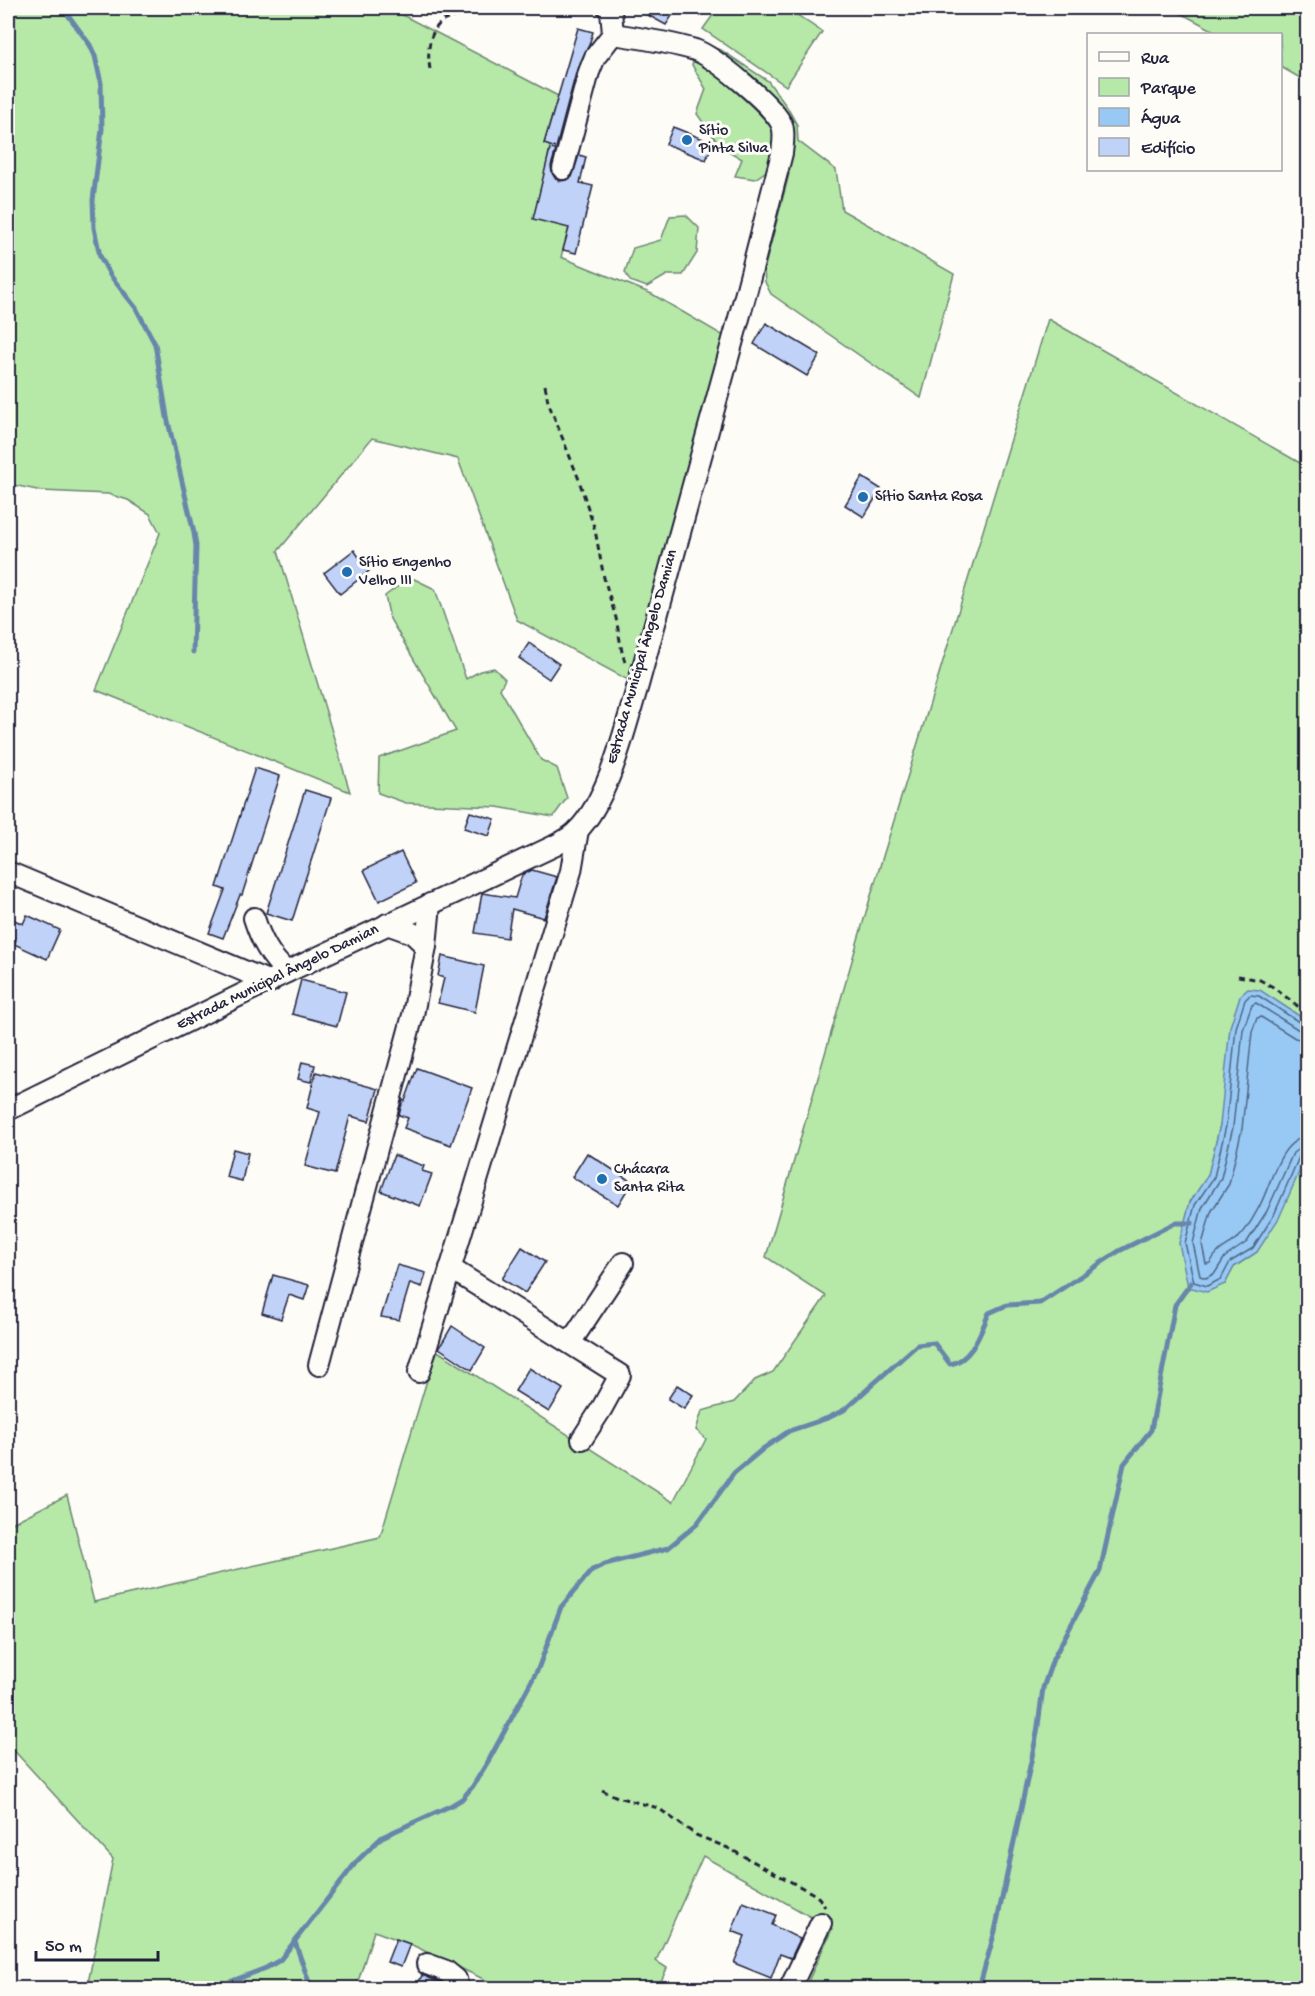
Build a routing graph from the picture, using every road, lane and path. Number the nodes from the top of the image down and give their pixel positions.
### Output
1 (482, 8) edge
2 (608, 8) edge
3 (613, 34) junction
4 (430, 69) dead end
5 (563, 169) dead end
6 (545, 385) dead end
7 (642, 672) junction
8 (578, 830) junction
9 (8, 873) edge
10 (430, 904) junction
11 (254, 918) dead end
12 (387, 924) junction
13 (426, 946) junction
14 (287, 972) junction
15 (1238, 976) dead end
16 (270, 982) junction
17 (1308, 1014) edge
18 (8, 1110) edge
19 (623, 1263) dead end
20 (450, 1268) junction
21 (570, 1343) junction
22 (319, 1365) dead end
23 (419, 1372) dead end
24 (582, 1439) dead end
25 (602, 1790) dead end
26 (821, 1923) joint
27 (427, 1964) dead end
28 (458, 1989) edge
29 (790, 1989) edge

1 - 4 path
2 - 3 street
3 - 5 street
3 - 7 street, Estrada Municipal Ângelo Damian
6 - 7 path
7 - 8 street, Estrada Municipal Ângelo Damian
8 - 10 street, Estrada Municipal Ângelo Damian
8 - 20 street
9 - 16 street
10 - 12 street, Estrada Municipal Ângelo Damian
10 - 13 street
11 - 14 street
12 - 13 street
12 - 14 street, Estrada Municipal Ângelo Damian
13 - 22 street
14 - 16 street, Estrada Municipal Ângelo Damian
15 - 17 path
16 - 18 street, Estrada Municipal Ângelo Damian
19 - 21 street
20 - 21 street
20 - 23 street
21 - 24 street
25 - 26 path
26 - 29 street
27 - 28 street

